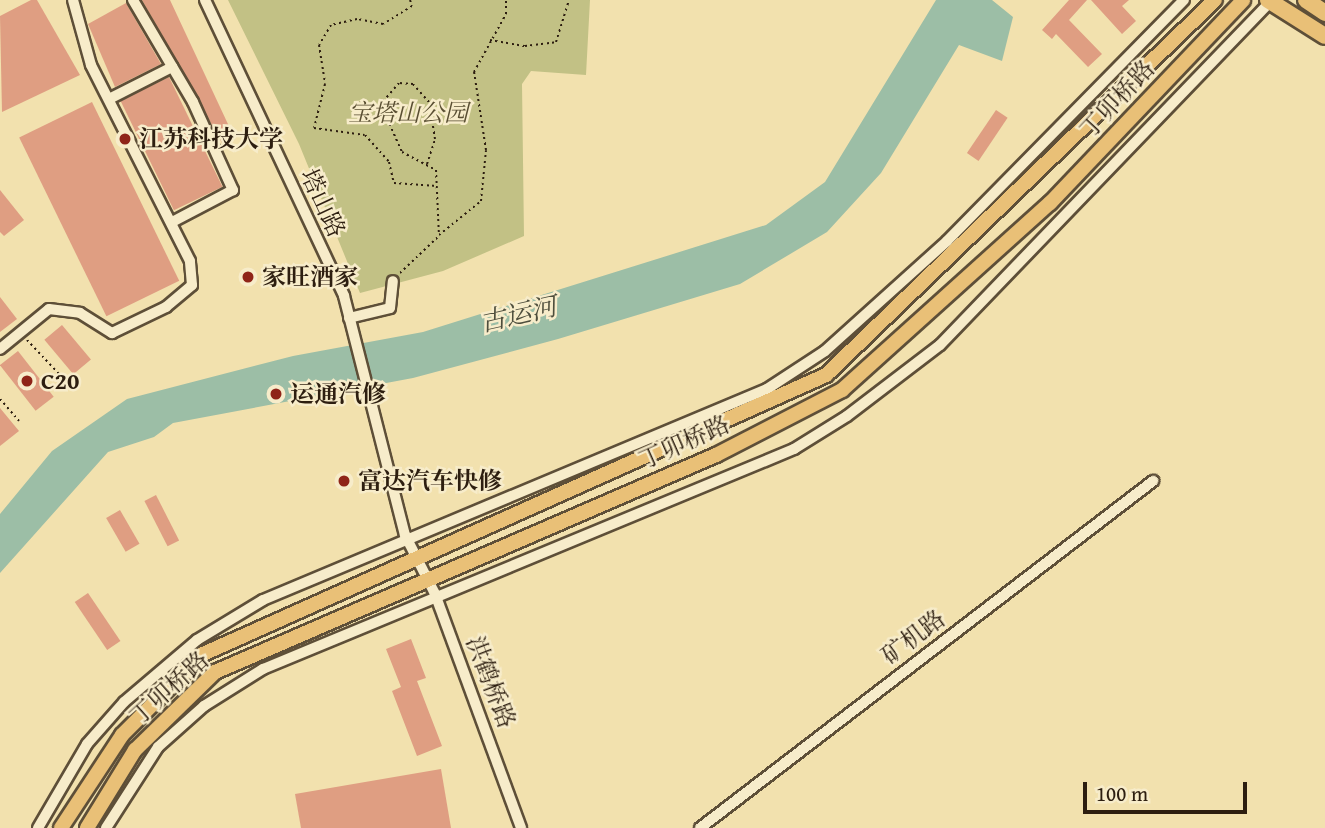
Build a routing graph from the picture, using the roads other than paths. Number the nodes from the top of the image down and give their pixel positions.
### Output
1 (73, 0) edge
2 (133, 0) edge
3 (205, 0) edge
4 (1184, 0) edge
5 (1215, 0) edge
6 (1243, 0) edge
7 (1271, 0) edge
8 (1306, 0) edge
9 (1325, 13) edge
10 (1325, 37) edge
11 (172, 67) junction
12 (109, 99) junction
13 (172, 222) junction
14 (393, 281) road end
15 (349, 318) junction
16 (0, 349) edge
17 (1153, 481) dead end
18 (405, 536) junction
19 (413, 554) junction
20 (424, 577) junction
21 (435, 594) junction
22 (38, 828) edge
23 (61, 828) edge
24 (87, 828) edge
25 (106, 828) edge
26 (521, 828) edge
27 (700, 828) edge

1 - 12 street
2 - 11 street
3 - 15 street, 塔山路
4 - 18 street
5 - 19 main road, 丁卯桥路
6 - 20 main road, 丁卯桥路
7 - 10 highway
7 - 21 street
8 - 9 highway
11 - 12 street
11 - 13 street
12 - 13 street
13 - 16 street
14 - 15 street
15 - 18 street, 塔山路
17 - 27 street, 矿机路
18 - 19 street, 塔山路
18 - 22 street
19 - 20 street, 洪鹤桥路
19 - 23 main road, 丁卯桥路
20 - 21 street, 洪鹤桥路
20 - 24 main road, 丁卯桥路
21 - 25 street
21 - 26 street, 洪鹤桥路

